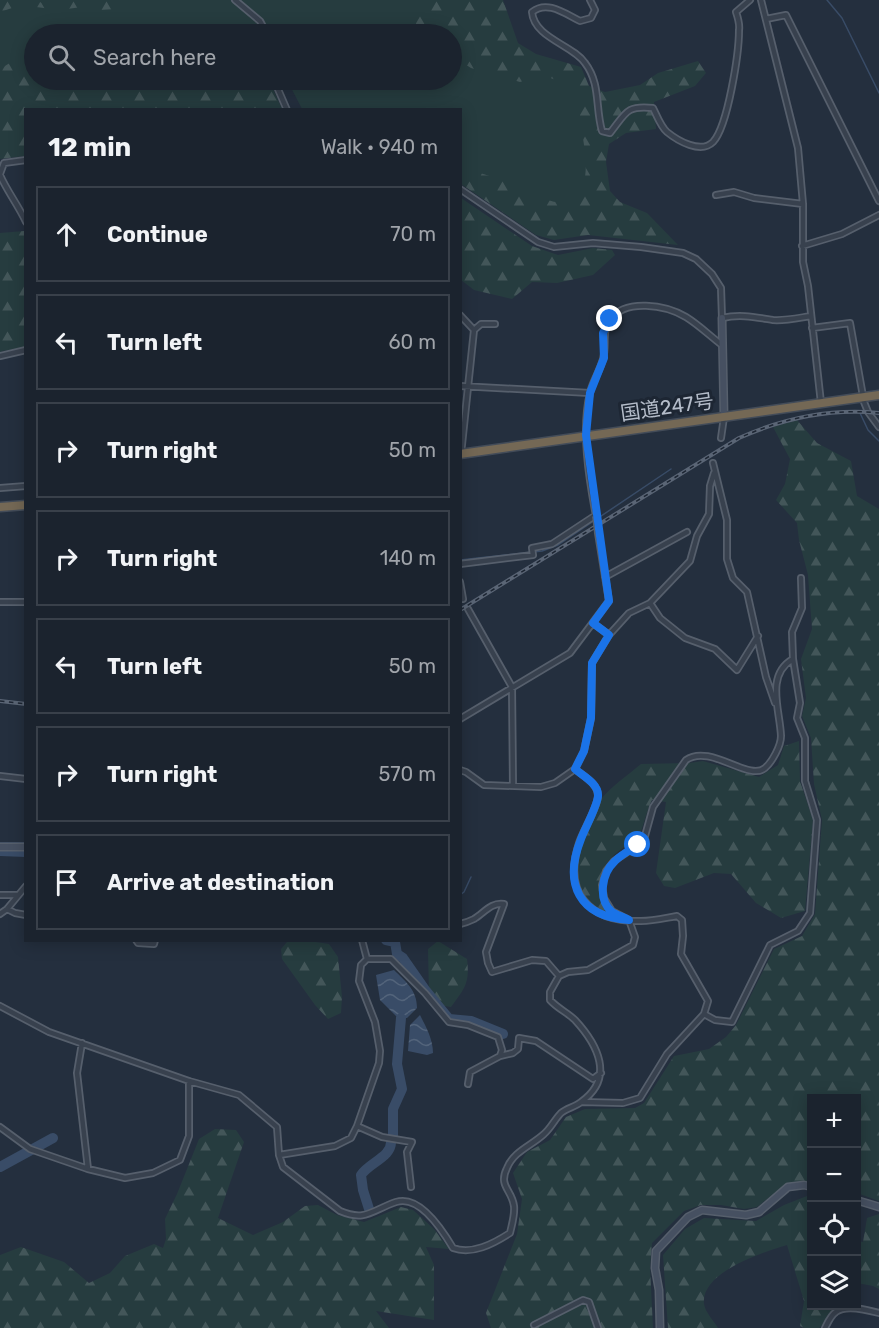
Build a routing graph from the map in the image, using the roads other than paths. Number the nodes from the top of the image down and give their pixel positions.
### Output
1 (235, 0) edge
2 (590, 0) edge
3 (750, 0) edge
4 (761, 0) edge
5 (766, 19) junction
6 (262, 24) edge
7 (278, 90) edge
8 (285, 108) edge
9 (24, 160) edge
10 (0, 174) edge
11 (462, 190) edge
12 (716, 195) dead end
13 (879, 201) edge
14 (803, 204) junction
15 (879, 215) edge
16 (24, 218) edge
17 (802, 246) junction
18 (811, 316) junction
19 (462, 317) edge
20 (722, 318) junction
21 (495, 324) dead end
22 (812, 328) junction
23 (474, 330) junction
24 (722, 345) junction
25 (24, 350) edge
26 (0, 356) edge
27 (462, 386) edge
28 (469, 386) junction
29 (590, 393) junction
30 (879, 395) edge
31 (864, 397) junction
32 (821, 403) junction
33 (724, 416) junction
34 (876, 421) edge
35 (879, 427) edge
36 (586, 435) junction
37 (721, 438) dead end
38 (462, 446) edge
39 (462, 454) edge
40 (713, 464) dead end
41 (714, 473) junction
42 (24, 486) edge
43 (0, 488) edge
44 (24, 505) edge
45 (0, 507) edge
46 (596, 515) junction
47 (687, 532) dead end
48 (462, 564) edge
49 (606, 577) junction
50 (801, 578) dead end
51 (462, 593) edge
52 (463, 599) dead end
53 (0, 602) edge
54 (24, 602) edge
55 (650, 603) junction
56 (468, 609) dead end
57 (593, 623) junction
58 (609, 635) junction
59 (758, 636) junction
60 (793, 659) junction
61 (512, 687) junction
62 (776, 705) junction
63 (462, 718) edge
64 (575, 769) junction
65 (462, 771) edge
66 (0, 776) edge
67 (24, 779) edge
68 (513, 786) junction
69 (0, 847) edge
70 (24, 848) edge
71 (24, 888) edge
72 (0, 895) edge
73 (18, 895) junction
74 (7, 909) junction
75 (0, 914) edge
76 (24, 914) edge
77 (629, 920) junction
78 (462, 923) edge
79 (137, 942) edge
80 (154, 942) edge
81 (363, 942) edge
82 (367, 959) junction
83 (560, 976) junction
84 (0, 1006) edge
85 (704, 1014) junction
86 (82, 1043) junction
87 (500, 1056) junction
88 (601, 1073) junction
89 (189, 1081) junction
90 (468, 1084) dead end
91 (582, 1102) junction
92 (357, 1126) junction
93 (0, 1127) edge
94 (279, 1155) junction
95 (88, 1168) junction
96 (411, 1186) dead end
97 (807, 1186) edge
98 (861, 1202) edge
99 (879, 1207) edge
100 (879, 1313) edge
101 (534, 1325) dead end
102 (598, 1328) edge
103 (660, 1328) edge
104 (825, 1328) edge

1 - 6 street
2 - 3 street
4 - 5 street
5 - 13 street
5 - 14 street
7 - 8 street
9 - 10 street
10 - 16 street
11 - 20 street
12 - 14 street
14 - 17 street
15 - 17 street
17 - 18 street
18 - 20 street
18 - 22 street
19 - 23 street
20 - 24 main road
21 - 23 street
22 - 31 street
22 - 32 street
23 - 28 street
24 - 29 street
24 - 33 main road
25 - 26 street
27 - 28 street
28 - 29 street
28 - 38 street
29 - 36 street
30 - 31 highway, 国道247号
31 - 32 highway, 国道247号
31 - 34 street
32 - 33 highway, 国道247号
33 - 36 highway, 国道247号
33 - 37 street
34 - 35 street
36 - 39 highway, 国道247号
36 - 46 street
40 - 41 street
41 - 55 street
41 - 59 street
42 - 43 street
44 - 45 highway
46 - 48 street
46 - 49 street, bridge
47 - 49 street
49 - 57 street
50 - 60 street
51 - 52 street
53 - 54 street
55 - 58 street
55 - 59 street
56 - 61 street
57 - 58 street
57 - 61 street
58 - 64 street
59 - 62 street
60 - 62 street
60 - 85 street
61 - 63 street
61 - 68 street
62 - 77 street
64 - 68 street
64 - 77 street
65 - 68 street
66 - 67 street
69 - 70 main road
71 - 73 street
72 - 73 street
73 - 74 street
74 - 75 street
74 - 76 street
77 - 83 street
77 - 85 street
78 - 83 street
79 - 80 street
81 - 82 street
82 - 87 street
82 - 92 street
83 - 88 street
84 - 86 street
85 - 91 street
86 - 89 street
86 - 95 street
87 - 88 street
87 - 90 street
88 - 91 street
89 - 94 street
89 - 95 street
91 - 94 street
92 - 94 street
92 - 96 street
93 - 95 street
97 - 103 main road
98 - 99 main road
100 - 104 street
101 - 102 street

